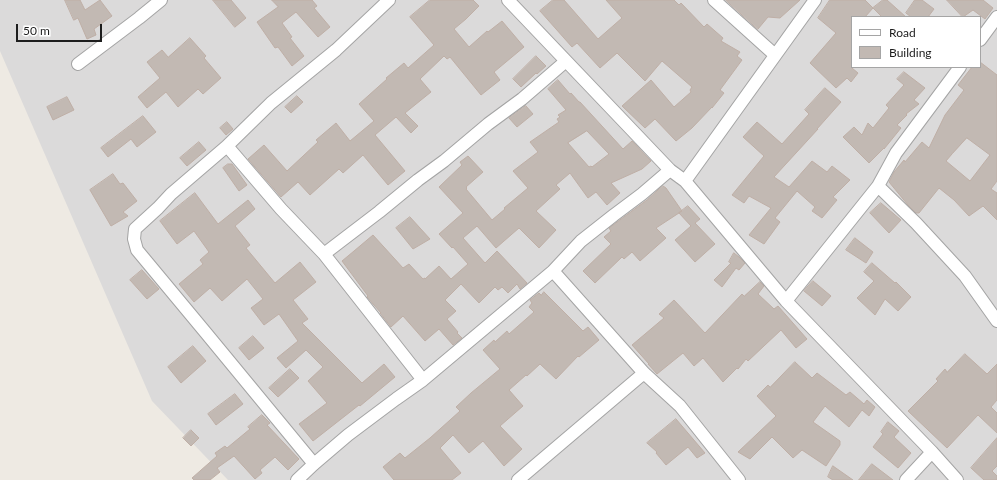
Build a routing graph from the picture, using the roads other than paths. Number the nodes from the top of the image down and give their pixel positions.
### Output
1 (161, 0) edge
2 (389, 0) edge
3 (508, 0) edge
4 (714, 0) edge
5 (815, 0) edge
6 (997, 17) edge
7 (981, 39) edge
8 (775, 55) junction
9 (566, 60) junction
10 (78, 64) dead end
11 (959, 68) edge
12 (227, 146) junction
13 (670, 170) junction
14 (685, 181) junction
15 (878, 186) junction
16 (324, 254) junction
17 (553, 271) junction
18 (786, 301) junction
19 (997, 321) edge
20 (644, 373) junction
21 (423, 380) junction
22 (932, 452) junction
23 (314, 464) junction
24 (735, 479) edge
25 (297, 480) edge
26 (518, 480) edge
27 (906, 480) edge
28 (957, 480) edge

1 - 10 street
2 - 12 street
3 - 9 street
4 - 8 street
5 - 8 street
6 - 7 street
8 - 14 street
9 - 13 street
9 - 16 street
11 - 15 street
12 - 16 street
12 - 23 street
13 - 14 street
13 - 17 street
14 - 18 street
15 - 18 street
15 - 19 street
16 - 21 street
17 - 20 street
17 - 21 street
18 - 22 street
20 - 24 street
20 - 26 street
21 - 23 street
22 - 27 street
22 - 28 street
23 - 25 street

